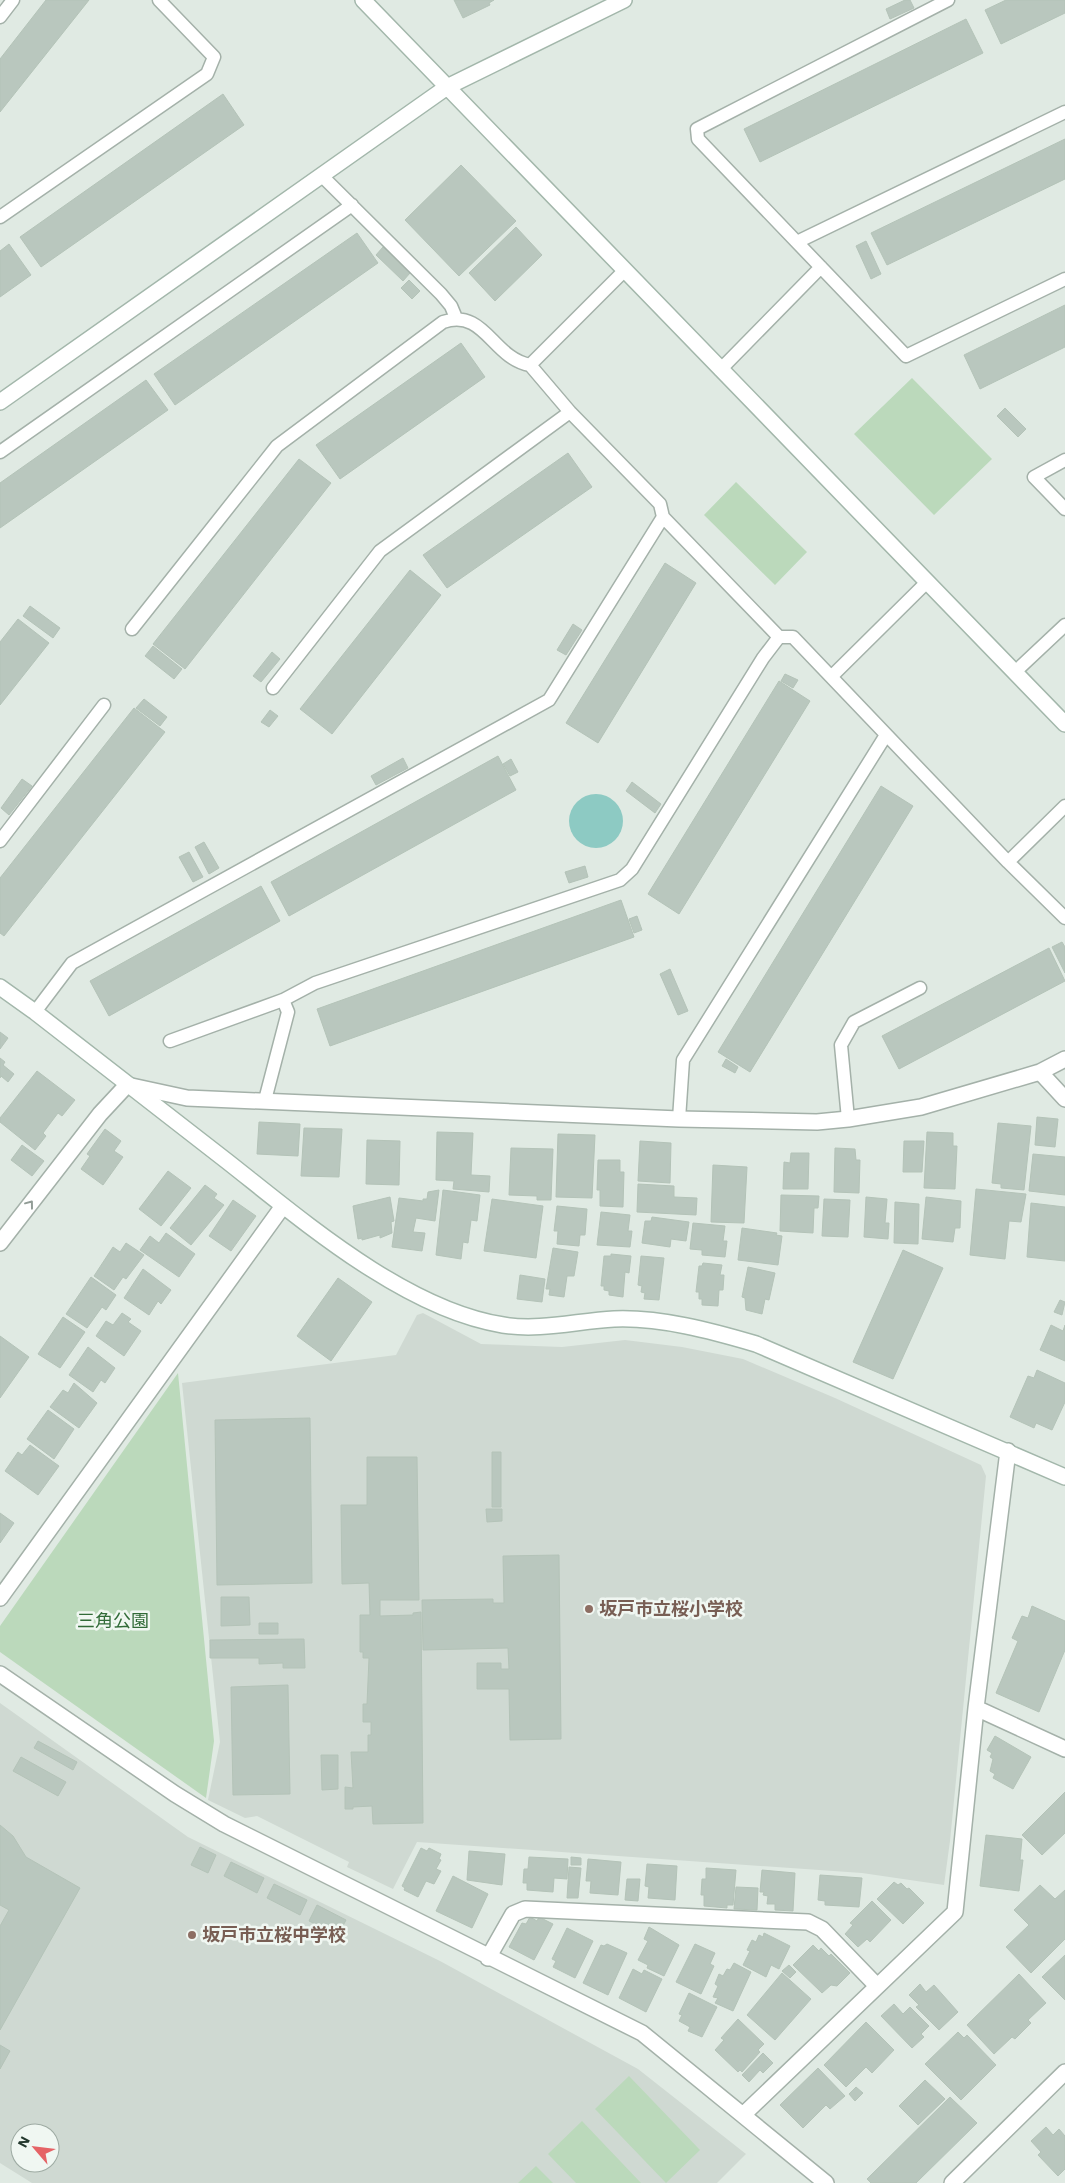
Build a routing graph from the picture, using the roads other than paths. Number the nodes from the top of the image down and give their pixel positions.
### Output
1 (14, 0) edge
2 (159, 0) edge
3 (363, 0) edge
4 (624, 0) edge
5 (948, 0) edge
6 (0, 17) edge
7 (447, 87) junction
8 (1065, 112) edge
9 (321, 175) junction
10 (352, 205) junction
11 (0, 217) edge
12 (797, 242) junction
13 (821, 267) junction
14 (624, 271) junction
15 (1065, 279) edge
16 (456, 318) junction
17 (530, 365) junction
18 (720, 370) junction
19 (0, 402) edge
20 (570, 412) junction
21 (0, 452) edge
22 (1065, 460) edge
23 (1065, 509) edge
24 (663, 517) junction
25 (927, 582) junction
26 (1065, 625) edge
27 (132, 629) dead end
28 (779, 637) junction
29 (1015, 672) junction
30 (832, 676) junction
31 (273, 688) dead end
32 (104, 705) dead end
33 (1065, 724) edge
34 (886, 735) junction
35 (1065, 806) edge
36 (0, 841) edge
37 (1008, 862) junction
38 (1065, 918) edge
39 (0, 988) edge
40 (920, 988) dead end
41 (283, 1000) junction
42 (35, 1012) junction
43 (170, 1041) dead end
44 (1065, 1058) edge
45 (1040, 1072) junction
46 (127, 1085) junction
47 (1065, 1098) edge
48 (265, 1100) junction
49 (679, 1119) junction
50 (848, 1119) junction
51 (283, 1206) junction
52 (0, 1243) edge
53 (1008, 1451) junction
54 (1065, 1476) edge
55 (0, 1598) edge
56 (0, 1674) edge
57 (976, 1708) junction
58 (1065, 1749) edge
59 (488, 1958) junction
60 (877, 1986) junction
61 (1065, 2072) edge
62 (742, 2115) junction
63 (826, 2183) edge
64 (952, 2183) edge

1 - 6 lane
2 - 11 lane
3 - 7 street
4 - 7 street
5 - 12 lane
7 - 9 street
7 - 14 street
8 - 12 lane
9 - 10 lane
9 - 19 street
10 - 16 lane
10 - 21 lane
12 - 13 lane
13 - 15 lane
13 - 18 lane
14 - 17 lane
14 - 18 street
16 - 17 lane
16 - 27 lane
17 - 20 lane
18 - 25 street
20 - 24 lane
20 - 31 lane
22 - 23 lane
24 - 28 lane
24 - 42 lane
25 - 29 street
25 - 30 lane
26 - 29 lane
28 - 30 lane
28 - 41 lane
29 - 33 street
30 - 34 lane
32 - 36 lane
34 - 37 lane
34 - 49 lane
35 - 37 lane
37 - 38 lane
39 - 42 street
40 - 50 lane
41 - 43 lane
41 - 48 lane
42 - 46 street
44 - 45 street
45 - 47 street
45 - 50 street
46 - 48 street
46 - 51 street
52 -> 46 street
48 - 49 street
49 - 50 street
51 - 53 street
51 - 55 street
53 - 54 street
53 - 57 street
56 - 59 street
57 - 58 street
57 - 60 street
59 - 60 street
59 - 62 street
60 - 62 street
61 - 64 street
62 - 63 street

